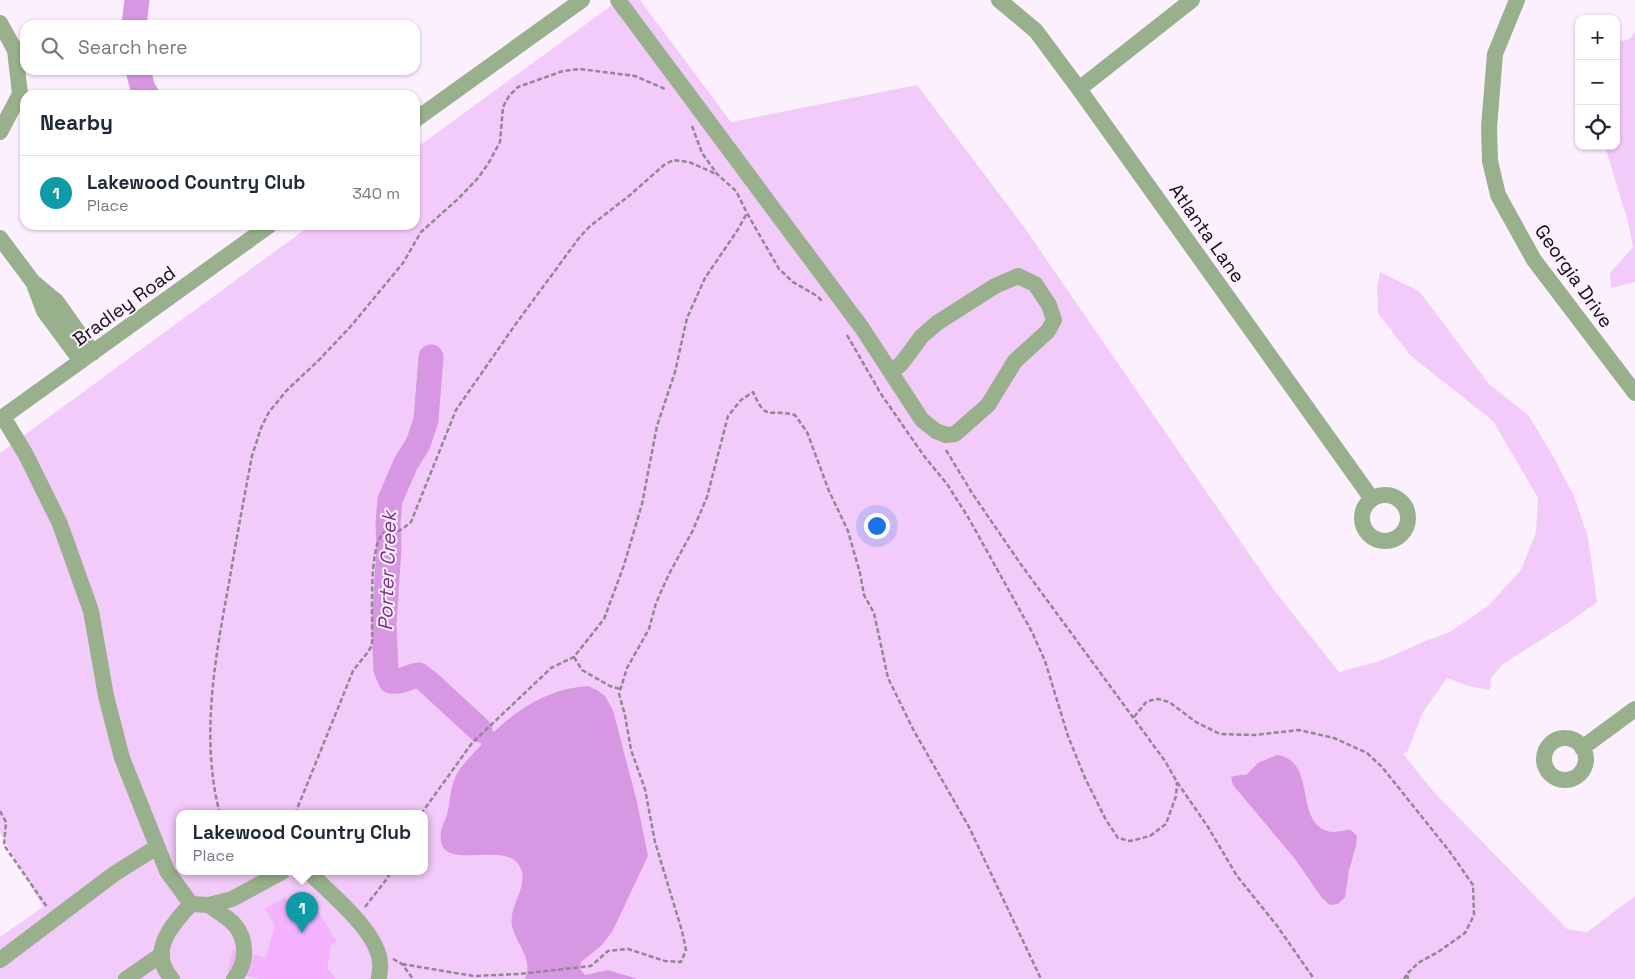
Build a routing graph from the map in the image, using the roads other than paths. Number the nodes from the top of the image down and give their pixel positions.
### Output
1 (582, 0) edge
2 (618, 0) edge
3 (999, 0) edge
4 (1192, 0) edge
5 (1517, 0) edge
6 (0, 23) edge
7 (1079, 89) junction
8 (420, 116) edge
9 (0, 132) edge
10 (263, 230) edge
11 (0, 238) edge
12 (87, 357) junction
13 (891, 372) junction
14 (1635, 393) edge
15 (1, 418) edge
16 (1372, 499) dead end
17 (1635, 709) edge
18 (1582, 748) dead end
19 (157, 847) junction
20 (276, 875) edge
21 (312, 875) edge
22 (191, 904) junction
23 (209, 905) junction
24 (162, 954) junction
25 (0, 960) edge
26 (126, 979) edge
27 (172, 979) edge
28 (234, 979) edge
29 (378, 979) edge

1 - 8 street
2 - 13 street
3 - 7 street, Atlanta Lane
4 - 7 street
5 - 14 street, Georgia Drive
6 - 9 street
7 - 16 street, Atlanta Lane
10 - 12 street, Bradley Road
11 - 12 street
12 - 15 street, Bradley Road
13 - 13 street
15 - 19 street
17 - 18 street
19 - 22 street
19 - 25 street
20 - 23 street
21 - 29 street
22 - 23 street
22 - 24 street
23 - 28 street
24 - 26 street
24 - 27 street

